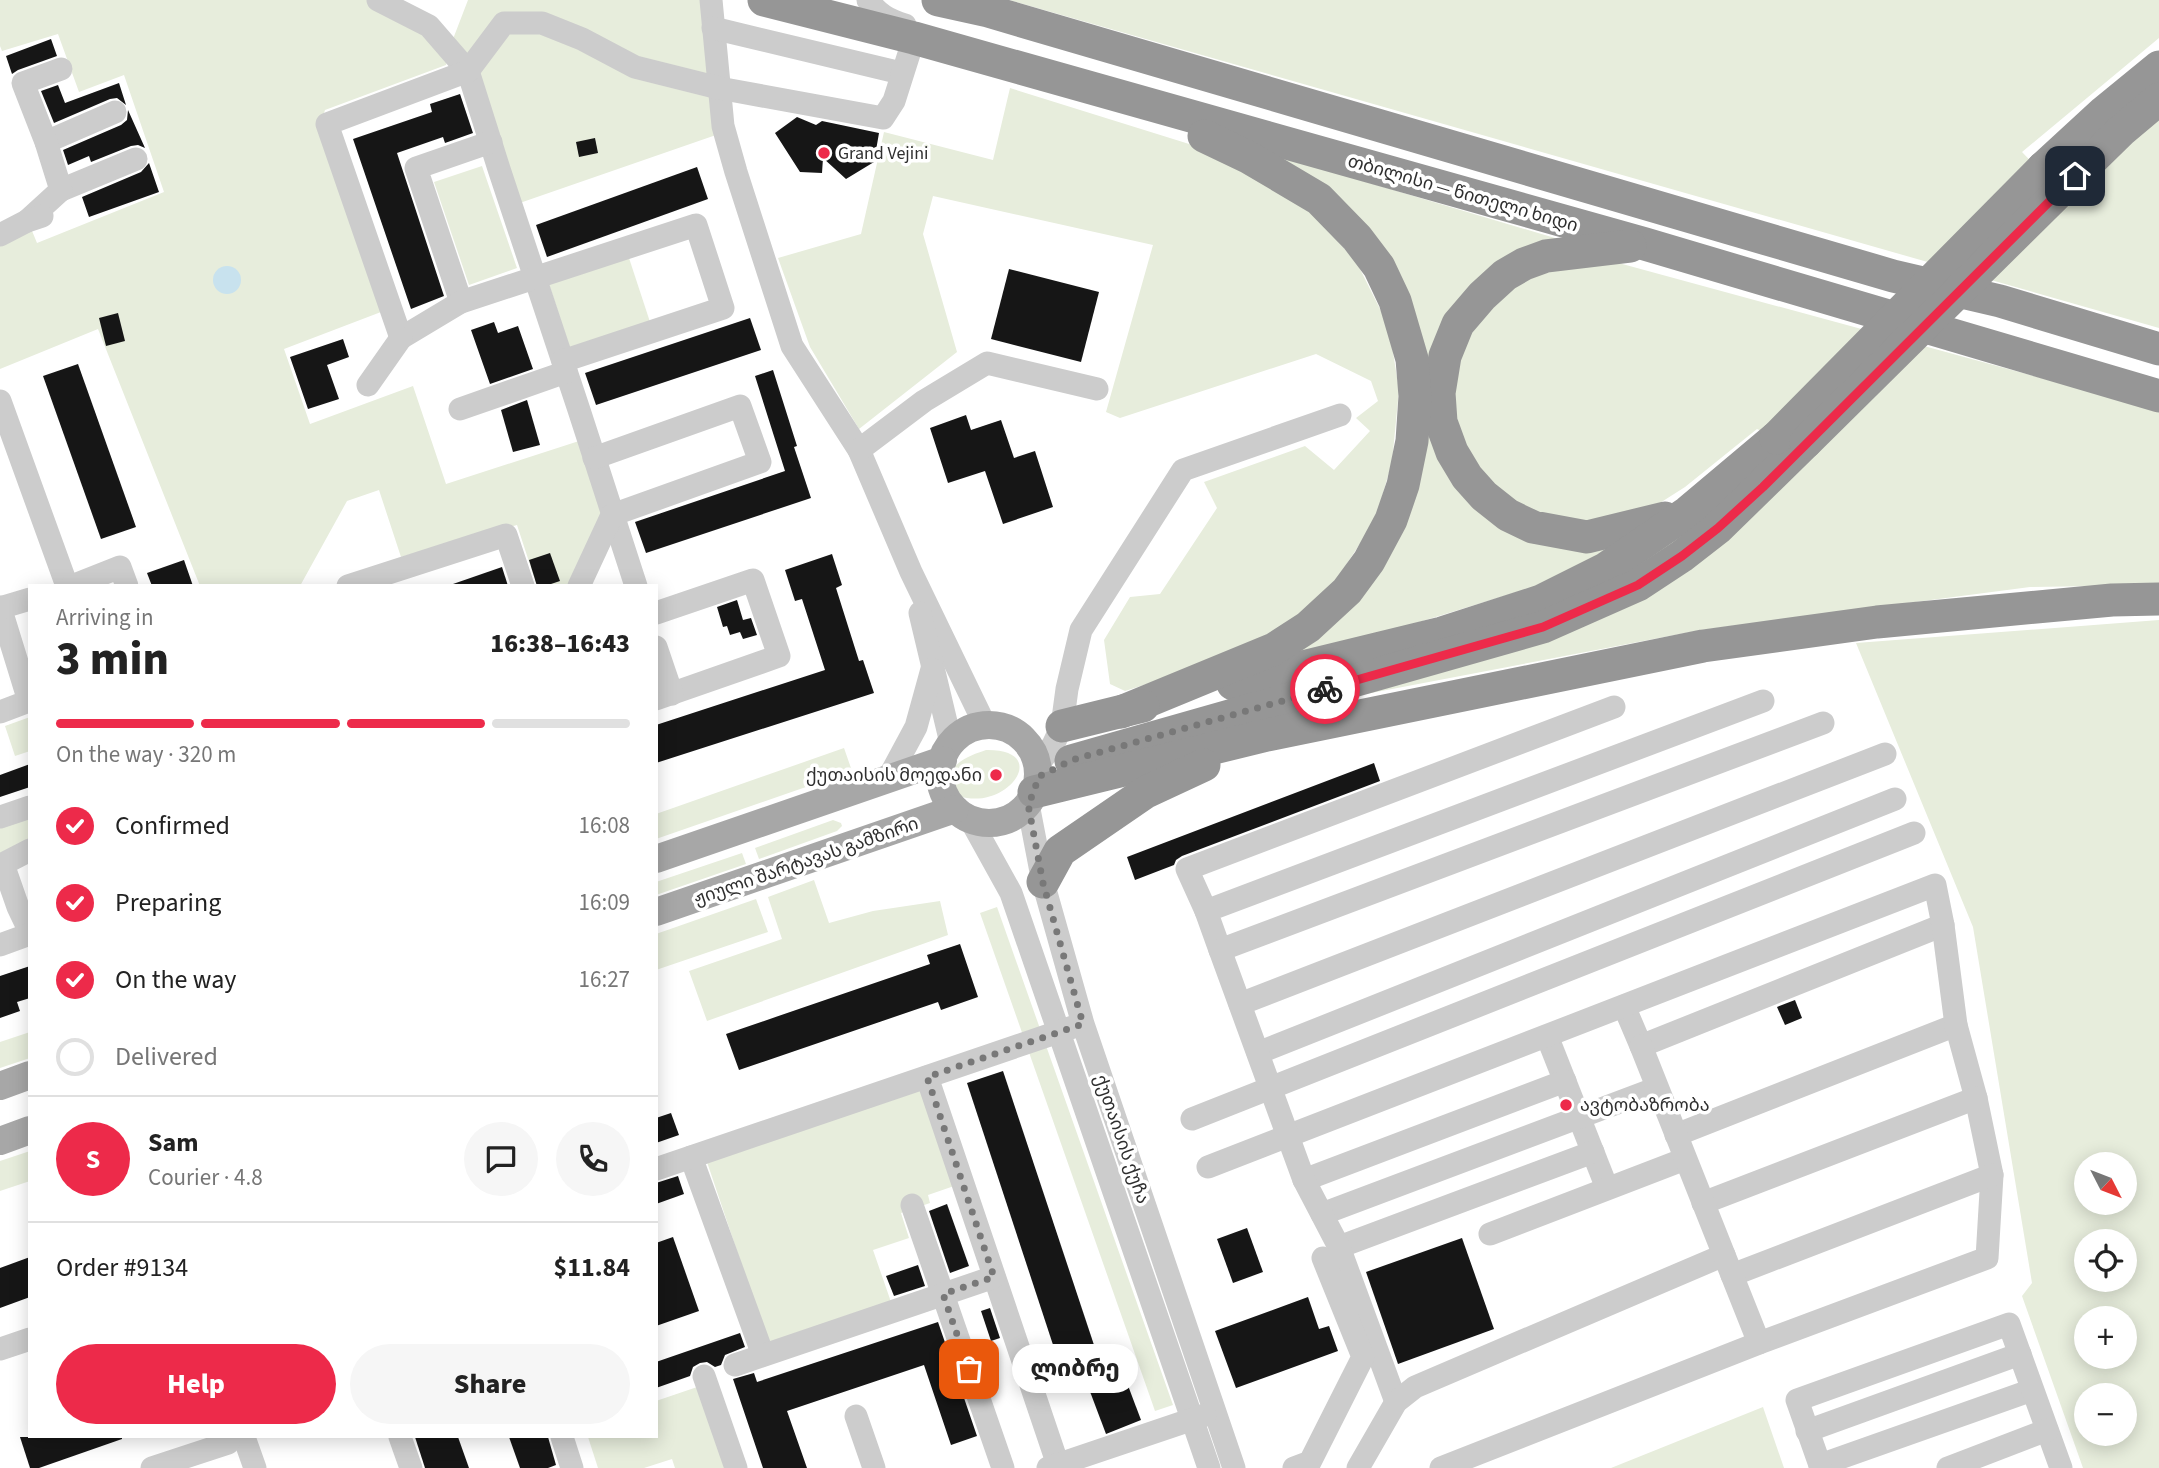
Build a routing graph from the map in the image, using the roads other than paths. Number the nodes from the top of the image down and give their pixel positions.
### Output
1 (378, 0) edge
2 (711, 0) edge
3 (764, 0) edge
4 (868, 0) edge
5 (938, 0) edge
6 (978, 5) edge
7 (713, 28) junction
8 (914, 38) junction
9 (987, 59) junction
10 (2159, 66) edge
11 (61, 69) dead end
12 (468, 71) junction
13 (901, 73) junction
14 (719, 88) junction
15 (1120, 96) junction
16 (2159, 99) edge
17 (115, 113) dead end
18 (46, 142) junction
19 (491, 142) junction
20 (136, 159) dead end
21 (61, 190) junction
22 (0, 235) edge
23 (1645, 244) junction
24 (534, 278) junction
25 (461, 302) junction
26 (401, 338) junction
27 (2159, 349) edge
28 (565, 366) junction
29 (368, 384) dead end
30 (1097, 389) dead end
31 (2159, 396) edge
32 (0, 401) edge
33 (460, 409) dead end
34 (1340, 415) dead end
35 (1791, 440) junction
36 (8, 450) edge
37 (859, 450) junction
38 (594, 458) junction
39 (1688, 512) junction
40 (612, 514) junction
41 (911, 572) junction
42 (65, 584) edge
43 (77, 584) edge
44 (126, 584) edge
45 (354, 584) edge
46 (522, 584) edge
47 (580, 584) edge
48 (635, 584) edge
49 (2159, 599) edge
50 (28, 600) edge
51 (0, 607) edge
52 (658, 612) edge
53 (658, 660) edge
54 (932, 669) junction
55 (664, 697) edge
56 (28, 698) edge
57 (28, 701) edge
58 (1763, 701) dead end
59 (1614, 707) dead end
60 (0, 712) edge
61 (1121, 712) junction
62 (1824, 723) dead end
63 (985, 725) junction
64 (1062, 726) junction
65 (1267, 735) junction
66 (1021, 737) junction
67 (947, 752) junction
68 (1885, 754) dead end
69 (888, 779) junction
70 (1034, 785) junction
71 (1895, 799) dead end
72 (28, 808) edge
73 (963, 814) junction
74 (0, 817) edge
75 (1914, 833) dead end
76 (28, 851) edge
77 (658, 858) edge
78 (1043, 883) junction
79 (658, 911) edge
80 (1206, 911) junction
81 (1943, 925) junction
82 (28, 929) edge
83 (28, 934) edge
84 (0, 945) edge
85 (1220, 950) junction
86 (1240, 1004) junction
87 (1624, 1006) junction
88 (1083, 1024) junction
89 (1956, 1025) junction
90 (1059, 1032) junction
91 (1547, 1036) junction
92 (1640, 1046) junction
93 (1258, 1052) junction
94 (28, 1076) edge
95 (927, 1077) junction
96 (1565, 1081) junction
97 (0, 1086) edge
98 (1657, 1088) junction
99 (1271, 1089) junction
100 (1976, 1098) junction
101 (1579, 1117) junction
102 (1192, 1119) dead end
103 (28, 1131) edge
104 (1676, 1135) junction
105 (1288, 1136) junction
106 (0, 1141) edge
107 (1592, 1152) junction
108 (691, 1157) junction
109 (1685, 1158) junction
110 (1208, 1167) dead end
111 (658, 1168) edge
112 (1992, 1175) junction
113 (1304, 1180) junction
114 (1607, 1188) junction
115 (1703, 1203) junction
116 (912, 1205) dead end
117 (1322, 1214) junction
118 (1489, 1234) dead end
119 (1331, 1253) junction
120 (1728, 1265) junction
121 (994, 1277) junction
122 (943, 1294) junction
123 (28, 1340) edge
124 (1759, 1343) junction
125 (0, 1349) edge
126 (2020, 1354) junction
127 (763, 1355) junction
128 (735, 1365) dead end
129 (704, 1376) dead end
130 (2032, 1390) junction
131 (1396, 1402) junction
132 (1214, 1411) junction
133 (856, 1416) dead end
134 (1192, 1419) junction
135 (2047, 1430) junction
136 (1808, 1431) junction
137 (400, 1438) edge
138 (562, 1438) edge
139 (236, 1440) edge
140 (1820, 1466) edge
141 (407, 1467) edge
142 (1055, 1467) edge
143 (152, 1468) edge
144 (255, 1468) edge
145 (572, 1468) edge
146 (736, 1468) edge
147 (874, 1468) edge
148 (1003, 1468) edge
149 (1209, 1468) edge
150 (1234, 1468) edge
151 (1294, 1468) edge
152 (1359, 1468) edge
153 (1441, 1468) edge
154 (1948, 1468) edge
155 (2061, 1468) edge

1 - 12 street
2 - 7 street
3 - 8 highway, თბილისი — წითელი ხიდი
4 - 9 street
5 - 6 highway
6 - 27 highway
7 - 13 street
7 - 14 street
8 - 9 highway, თბილისი — წითელი ხიდი
8 - 13 street
9 - 15 highway, თბილისი — წითელი ხიდი
10 - 35 highway, bridge
11 - 18 street
12 - 14 street
12 - 19 street
12 - 26 street
13 - 14 street
14 - 37 street
15 - 23 highway, თბილისი — წითელი ხიდი
15 - 61 highway
16 - 35 highway, bridge
17 - 18 street
18 - 21 street
19 - 24 street
19 - 25 street
20 - 21 street
21 - 22 street
23 - 31 highway, თბილისი — წითელი ხიდი
23 - 39 highway
24 - 25 street
24 - 28 street
24 - 28 street
25 - 26 street
26 - 29 street
28 - 33 street
28 - 38 street
30 - 37 street
32 - 36 street
34 - 64 street
35 - 39 highway
35 - 70 highway
36 - 42 street
37 - 41 street
38 - 40 street
38 - 40 street
39 - 61 highway
40 - 47 street
40 - 48 street
41 - 54 street
41 - 63 street
43 - 44 street
45 - 46 street
49 - 65 highway
50 - 51 street
51 - 56 street
52 - 55 street
53 - 55 street
54 - 67 street
54 - 69 street
57 - 60 street
58 - 80 street
59 - 80 street
61 - 64 highway
62 - 85 street
63 - 66 main road
63 - 67 main road
64 - 66 main road
64 - 70 street
65 - 70 highway
65 - 78 highway
66 - 70 main road
67 - 69 main road
67 - 73 main road
68 - 86 street
69 - 77 main road
70 - 73 main road
70 - 78 street, ქუთაისის ქუჩა
71 - 93 street
72 - 74 street
73 - 79 main road, ჟიული შარტავას გამზირი
73 - 90 street, ქუთაისის ქუჩა
75 - 99 street
76 - 82 street
78 - 88 street, ქუთაისის ქუჩა
80 - 85 street
81 - 87 street
81 - 89 street
81 - 92 street
83 - 84 street
85 - 86 street
86 - 93 street
87 - 91 street
87 - 92 street
88 - 90 street
88 - 132 street, ქუთაისის ქუჩა
89 - 100 street
89 - 104 street
90 - 95 street
90 - 134 street, ქუთაისის ქუჩა
91 - 96 street
91 - 105 street
92 - 98 street
93 - 99 street
94 - 97 main road
95 - 108 street
95 - 121 street
96 - 101 street
96 - 113 street
98 - 101 street
98 - 104 street
99 - 102 street
99 - 105 street
100 - 112 street
100 - 115 street
101 - 107 street
101 - 117 street
103 - 106 main road
104 - 109 street
105 - 110 street
105 - 113 street
107 - 114 street
107 - 119 street
108 - 111 street
108 - 127 street
109 - 114 street
109 - 115 street
112 - 120 street
112 - 124 street
113 - 117 street
114 - 118 street
115 - 120 street
116 - 122 street
117 - 119 street
119 - 131 street
119 - 151 street
120 - 124 street
120 - 131 street
121 - 122 street
121 - 142 street
122 - 127 street
122 - 148 street
123 - 125 street
124 - 153 street
126 - 130 street
126 - 136 street
126 - 136 street
127 - 128 street
129 - 146 street
130 - 135 street
130 - 140 street
131 - 152 street
132 - 134 street
132 - 150 street, ქუთაისის ქუჩა
133 - 147 street
134 - 142 street
134 - 149 street, ქუთაისის ქუჩა
135 - 154 street
135 - 155 street
136 - 140 street
137 - 141 street
138 - 145 street
139 - 143 street
139 - 144 street

